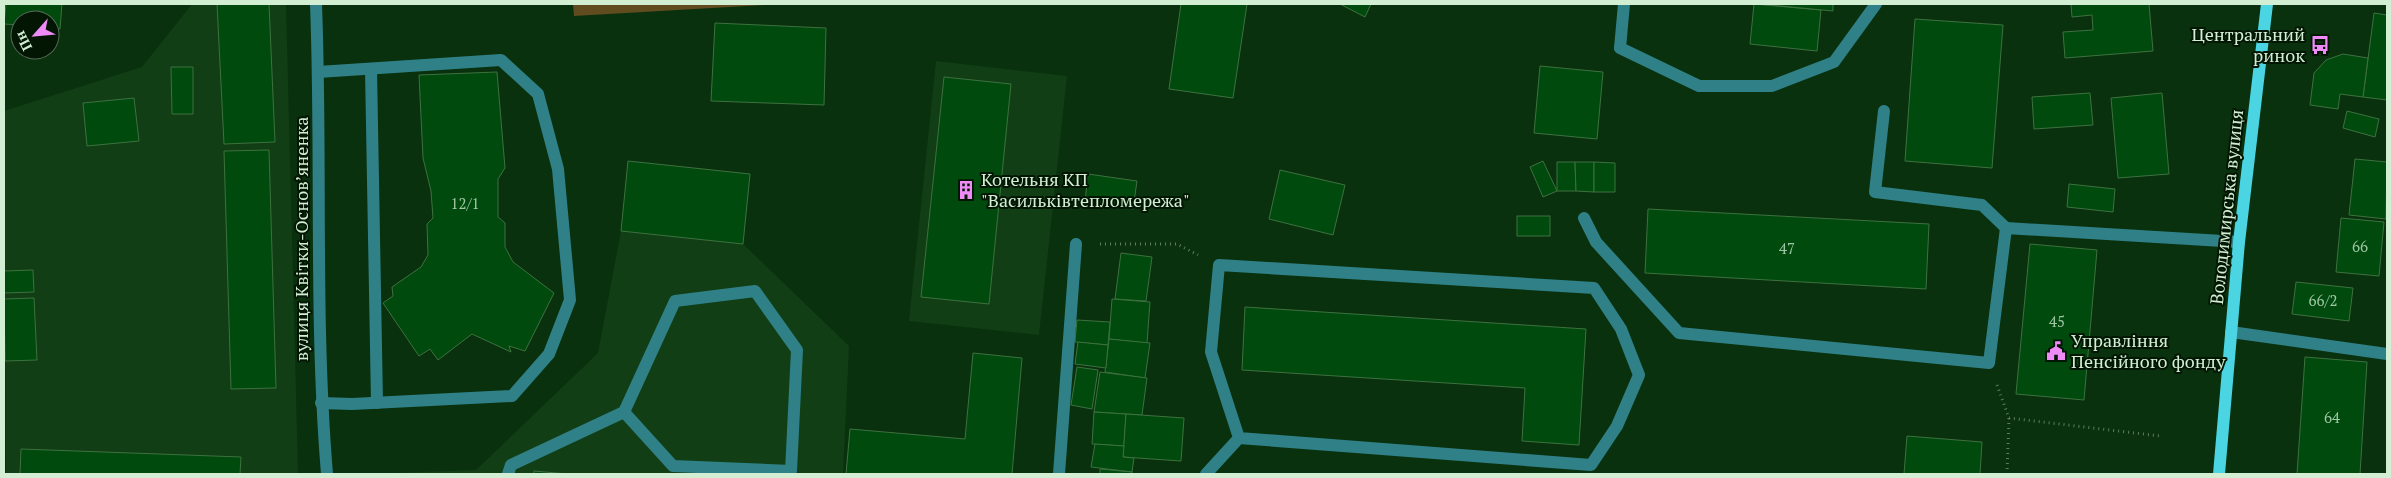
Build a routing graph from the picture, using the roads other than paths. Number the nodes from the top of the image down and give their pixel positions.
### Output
1 (316, 4) edge
2 (1624, 4) edge
3 (1876, 4) edge
4 (2267, 4) edge
5 (371, 69) junction
6 (318, 72) junction
7 (1884, 111) dead end
8 (1584, 218) dead end
9 (2006, 228) junction
10 (2239, 242) junction
11 (1076, 244) road end
12 (2231, 332) junction
13 (2387, 354) edge
14 (321, 403) junction
15 (377, 403) junction
16 (624, 412) junction
17 (1239, 438) junction
18 (327, 474) edge
19 (508, 474) edge
20 (1059, 474) edge
21 (1206, 474) edge
22 (2219, 474) edge

1 - 6 street, вулиця Квітки-Основʼяненка
2 - 3 street
4 - 10 main road, Володимирська вулиця
5 - 6 street
5 - 15 street
5 - 15 street
6 - 14 street, вулиця Квітки-Основʼяненка
7 - 9 street
8 - 9 street
9 - 10 street
10 - 12 main road, Володимирська вулиця
11 - 20 street
12 - 13 street
12 - 22 main road, Володимирська вулиця
14 - 15 street
14 - 18 street, вулиця Квітки-Основʼяненка
16 - 16 street
16 - 19 street
17 - 17 street
17 - 21 street

